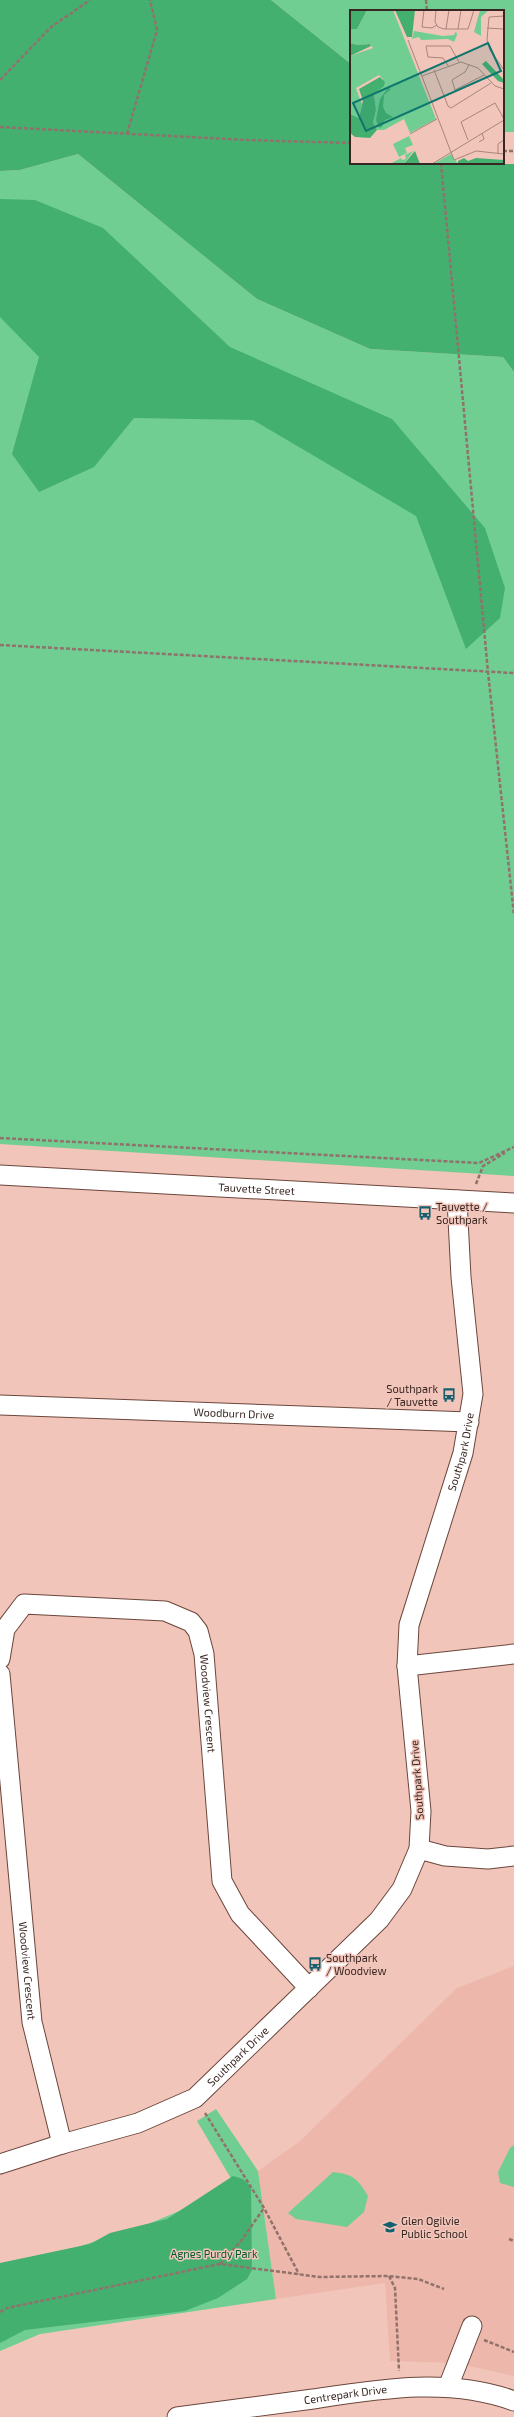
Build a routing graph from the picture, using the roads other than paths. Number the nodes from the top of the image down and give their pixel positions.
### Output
1 (0, 1175) edge
2 (465, 1201) junction
3 (514, 1203) edge
4 (0, 1405) edge
5 (469, 1422) junction
6 (514, 1654) edge
7 (0, 1659) edge
8 (407, 1666) junction
9 (0, 1674) edge
10 (419, 1849) junction
11 (514, 1856) edge
12 (309, 1988) junction
13 (62, 2144) junction
14 (0, 2164) edge
15 (477, 2333) road end
16 (448, 2387) junction
17 (514, 2401) edge
18 (177, 2417) edge

1 - 2 street, Tauvette Street
2 - 3 street, Tauvette Street
2 - 5 street, Southpark Drive
4 - 5 street, Woodburn Drive
5 - 8 street, Southpark Drive
6 - 8 street
7 - 12 street, Woodview Crescent
8 - 10 street, Southpark Drive
9 - 13 street, Woodview Crescent
10 - 11 street
10 - 12 street, Southpark Drive
12 - 13 street, Southpark Drive
13 - 14 street, Southpark Drive
15 - 16 street
16 - 17 street, Centrepark Drive
16 - 18 street, Centrepark Drive

